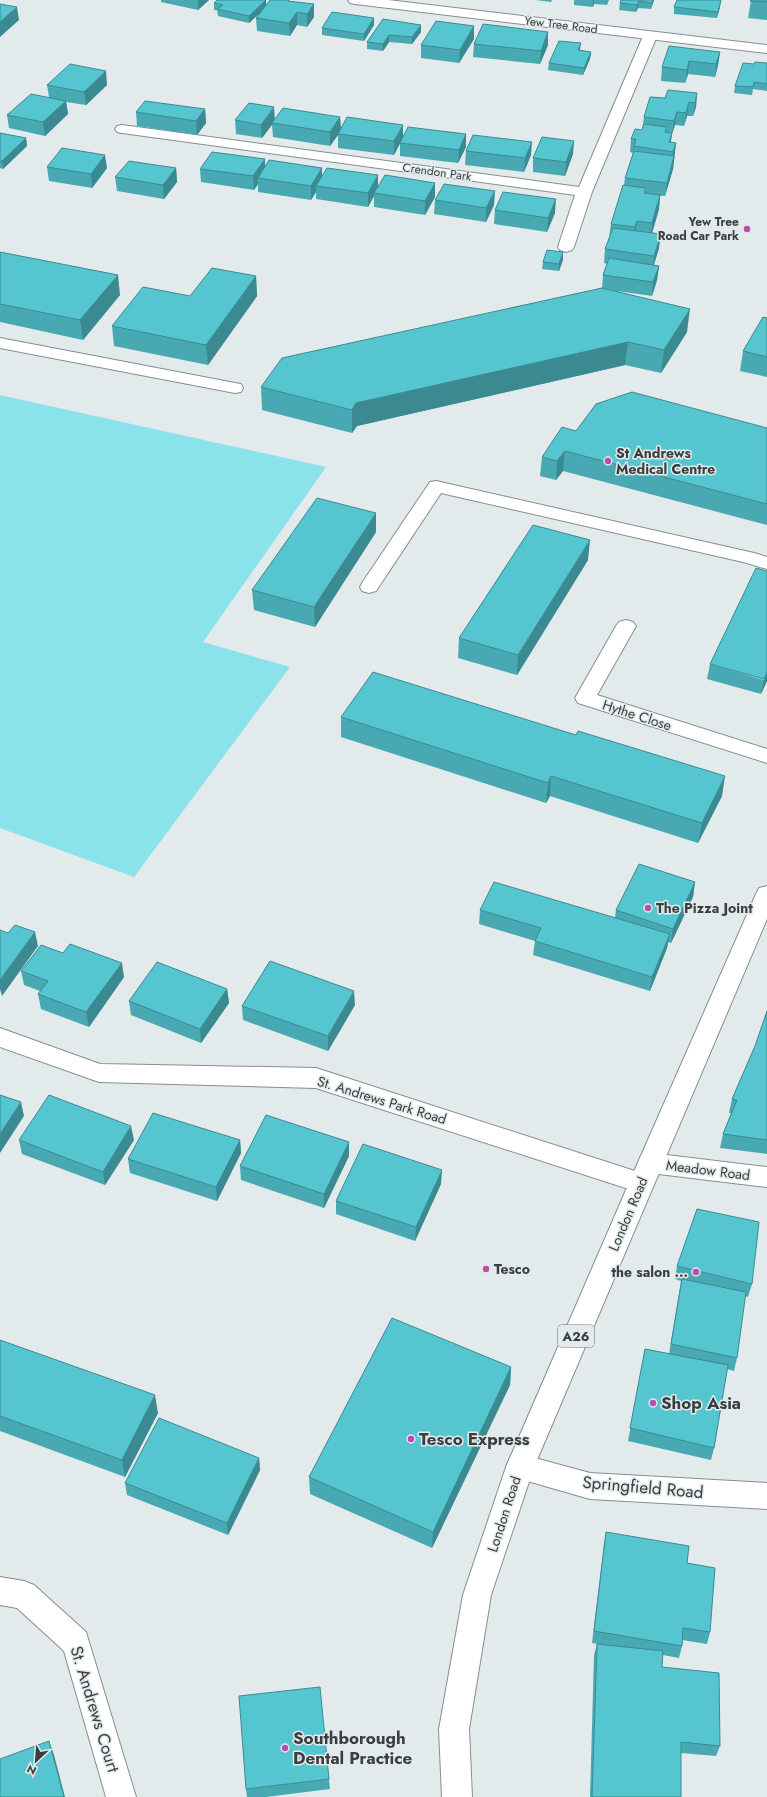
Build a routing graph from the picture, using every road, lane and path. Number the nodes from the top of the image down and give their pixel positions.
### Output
1 (355, 0) edge
2 (650, 36) junction
3 (767, 49) edge
4 (122, 129) dead end
5 (584, 192) junction
6 (566, 247) dead end
7 (0, 343) edge
8 (235, 388) dead end
9 (767, 563) edge
10 (369, 587) dead end
11 (626, 626) dead end
12 (767, 756) edge
13 (767, 894) edge
14 (0, 1037) edge
15 (645, 1173) junction
16 (767, 1177) edge
17 (520, 1467) junction
18 (767, 1496) edge
19 (0, 1591) edge
20 (121, 1797) edge
21 (457, 1797) edge

1 - 2 main road, Yew Tree Road
2 - 3 main road, Yew Tree Road
2 - 5 main road
4 - 5 main road, Crendon Park
5 - 6 main road
7 - 8 main road
9 - 10 main road
11 - 12 main road, Hythe Close
13 - 15 main road, London Road / A26
14 - 15 main road, St. Andrews Park Road
15 - 16 main road, Meadow Road
15 - 17 main road, London Road / A26
17 - 18 main road, Springfield Road
17 - 21 main road, London Road / A26
19 - 20 main road, St. Andrews Court

